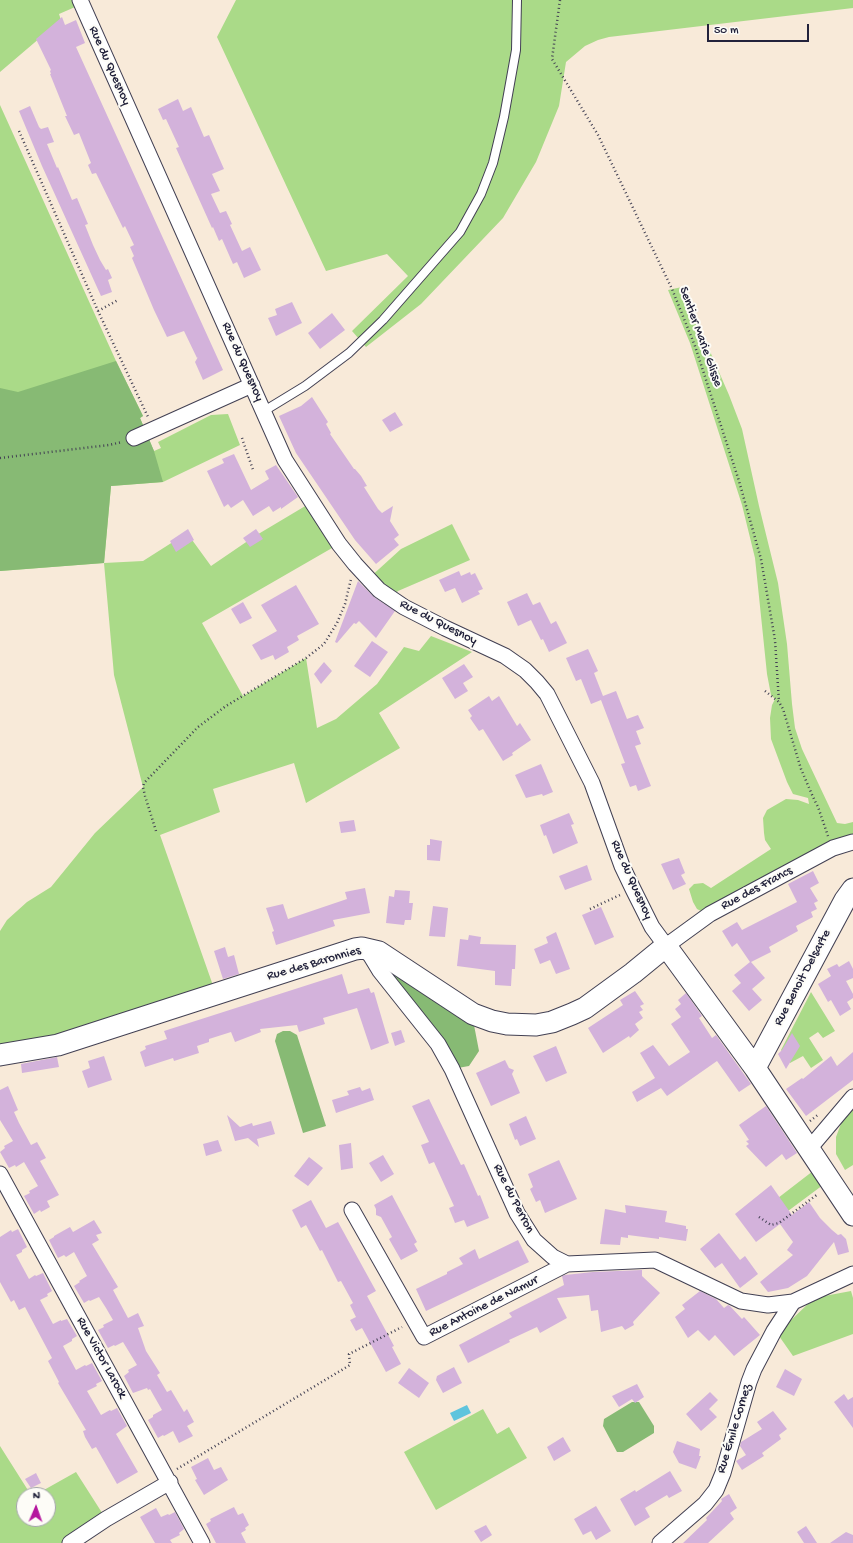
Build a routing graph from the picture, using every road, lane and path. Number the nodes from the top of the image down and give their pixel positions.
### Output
1 (80, 0) edge
2 (517, 0) edge
3 (560, 0) edge
4 (19, 131) dead end
5 (118, 300) dead end
6 (98, 311) junction
7 (252, 385) junction
8 (264, 411) junction
9 (162, 426) junction
10 (134, 438) joint
11 (242, 438) dead end
12 (0, 458) edge
13 (253, 470) dead end
14 (354, 564) junction
15 (765, 691) dead end
16 (779, 702) junction
17 (156, 832) dead end
18 (853, 842) edge
19 (833, 848) junction
20 (633, 889) junction
21 (853, 889) edge
22 (590, 909) dead end
23 (666, 946) junction
24 (366, 948) junction
25 (0, 1054) edge
26 (755, 1068) junction
27 (853, 1097) edge
28 (809, 1149) junction
29 (0, 1174) edge
30 (832, 1183) junction
31 (352, 1210) dead end
32 (853, 1215) edge
33 (759, 1217) dead end
34 (567, 1264) junction
35 (853, 1274) edge
36 (793, 1302) junction
37 (414, 1320) junction
38 (168, 1479) junction
39 (70, 1543) edge
40 (202, 1543) edge
41 (660, 1543) edge

1 - 7 street, Rue du Quesnoy
2 - 8 lane
3 - 16 path, Sentier Marie Glisse
4 - 6 path
5 - 6 path
6 - 9 path
7 - 8 street, Rue du Quesnoy
7 - 9 street
8 - 14 street, Rue du Quesnoy
9 - 10 street
10 - 12 path
11 - 13 path
14 - 17 path
14 - 20 street, Rue du Quesnoy
15 - 16 path
16 - 19 path
18 - 19 street, Rue des Francs
19 - 23 street, Rue des Francs
20 - 22 path
20 - 23 street, Rue du Quesnoy
21 - 26 street, Rue Benoit Delsarte
23 - 24 street, Rue des Baronnies
23 - 26 street, Rue du Quesnoy
24 - 25 street, Rue des Baronnies
24 - 34 street, Rue du Perron
26 - 28 street, Rue du Quesnoy
27 - 28 street
28 - 30 street, Rue du Quesnoy
29 - 38 street, Rue Victor Larock
30 - 32 street, Rue du Quesnoy
30 - 33 path
31 - 37 street, Rue Antoine de Namur
34 - 36 street
34 - 37 street, Rue Antoine de Namur
35 - 36 street
36 - 41 street, Rue Émile Cornez
37 - 38 path
38 - 39 street
38 - 40 street, Rue Victor Larock

